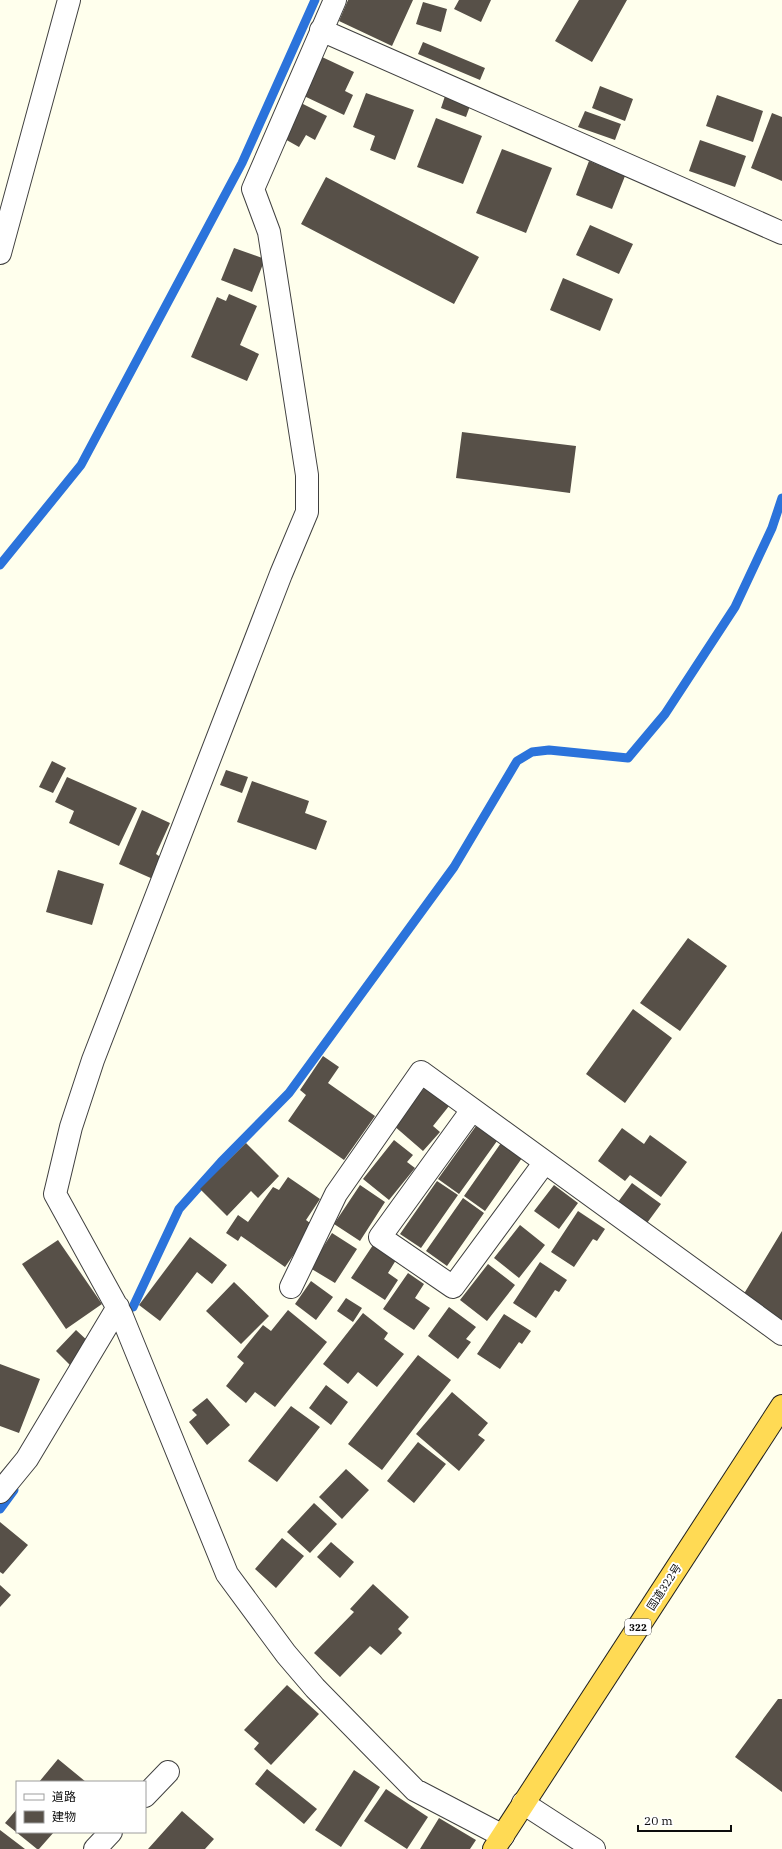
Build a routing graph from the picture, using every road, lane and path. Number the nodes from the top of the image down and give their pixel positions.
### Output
1 (69, 0) edge
2 (334, 0) edge
3 (321, 30) junction
4 (782, 233) edge
5 (0, 253) edge
6 (472, 1110) junction
7 (545, 1162) junction
8 (290, 1287) dead end
9 (118, 1308) junction
10 (782, 1334) edge
11 (782, 1406) edge
12 (0, 1492) edge
13 (168, 1772) dead end
14 (146, 1795) edge
15 (523, 1803) junction
16 (110, 1833) edge
17 (499, 1842) edge
18 (95, 1849) edge
19 (594, 1849) edge

1 - 5 street
2 - 3 street
3 - 4 street
3 - 9 street
6 - 7 street
6 - 7 street
6 - 8 street
7 - 10 street
9 - 12 street
9 - 17 street
11 - 15 highway, 国道322号 / 322
13 - 14 street
15 - 17 highway, 国道322号 / 322
15 - 19 street
16 - 18 street

